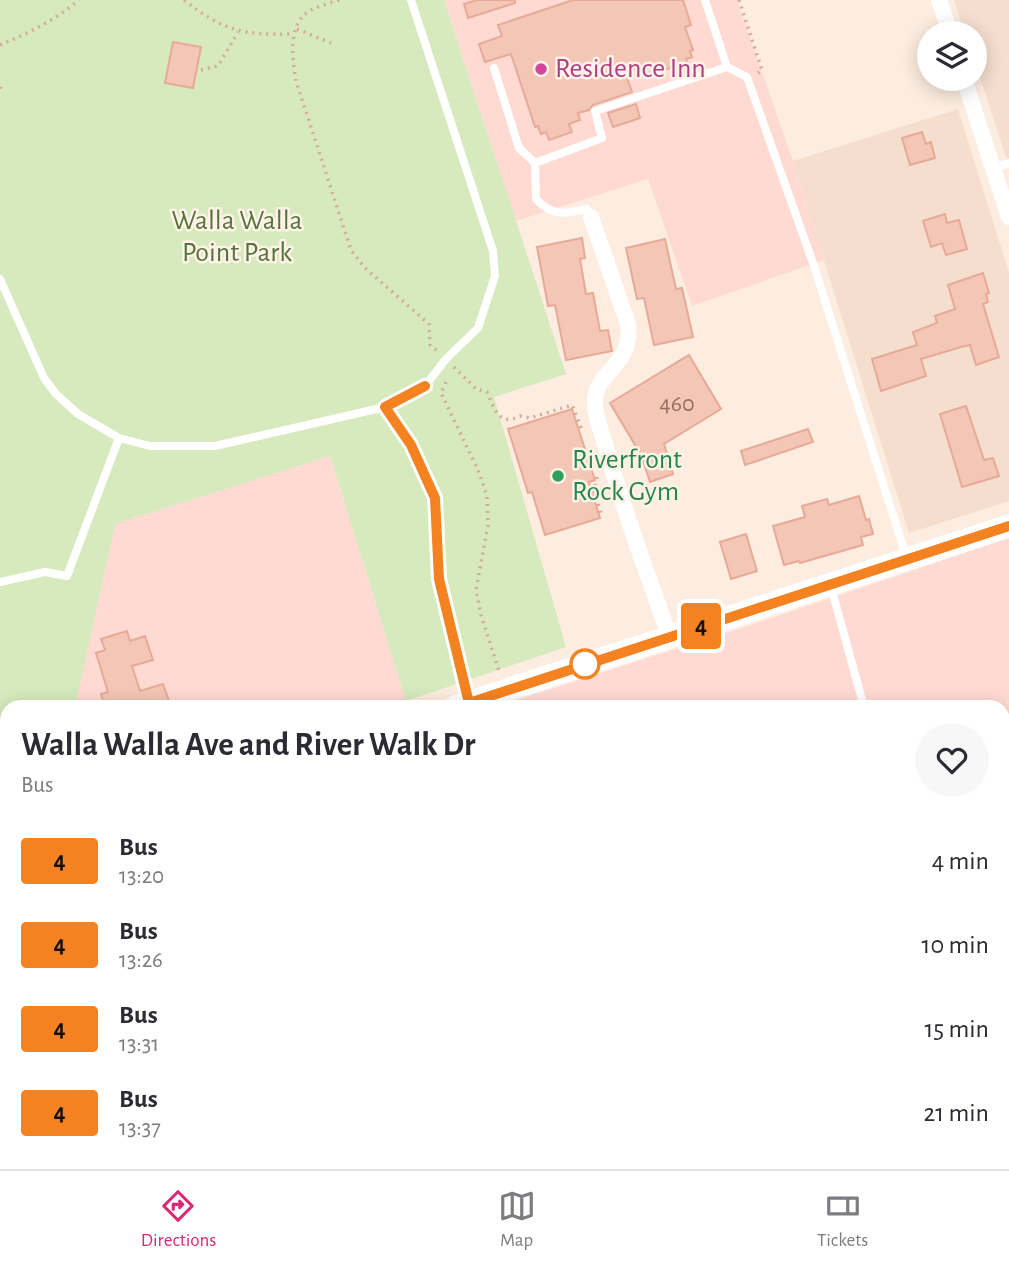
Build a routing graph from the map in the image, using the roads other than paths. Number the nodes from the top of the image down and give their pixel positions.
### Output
1 (411, 0) edge
2 (705, 0) edge
3 (939, 0) edge
4 (946, 21) edge
5 (727, 67) junction
6 (494, 68) dead end
7 (969, 91) edge
8 (536, 163) junction
9 (1001, 165) edge
10 (591, 217) joint
11 (1009, 217) edge
12 (0, 279) edge
13 (385, 407) junction
14 (119, 438) junction
15 (1009, 526) edge
16 (907, 559) junction
17 (0, 582) edge
18 (830, 584) junction
19 (670, 636) junction
20 (463, 700) edge
21 (480, 700) edge
22 (862, 700) edge

1 - 13 lane
2 - 5 lane
3 - 4 street
5 - 8 lane
5 - 16 lane
6 - 8 lane
7 - 9 street
8 - 10 lane
9 - 11 street
10 - 19 street
12 - 14 lane
13 - 14 lane
13 - 20 lane
14 - 17 lane
15 - 16 street
16 - 18 street
18 - 19 street
18 - 22 lane
19 - 21 street

